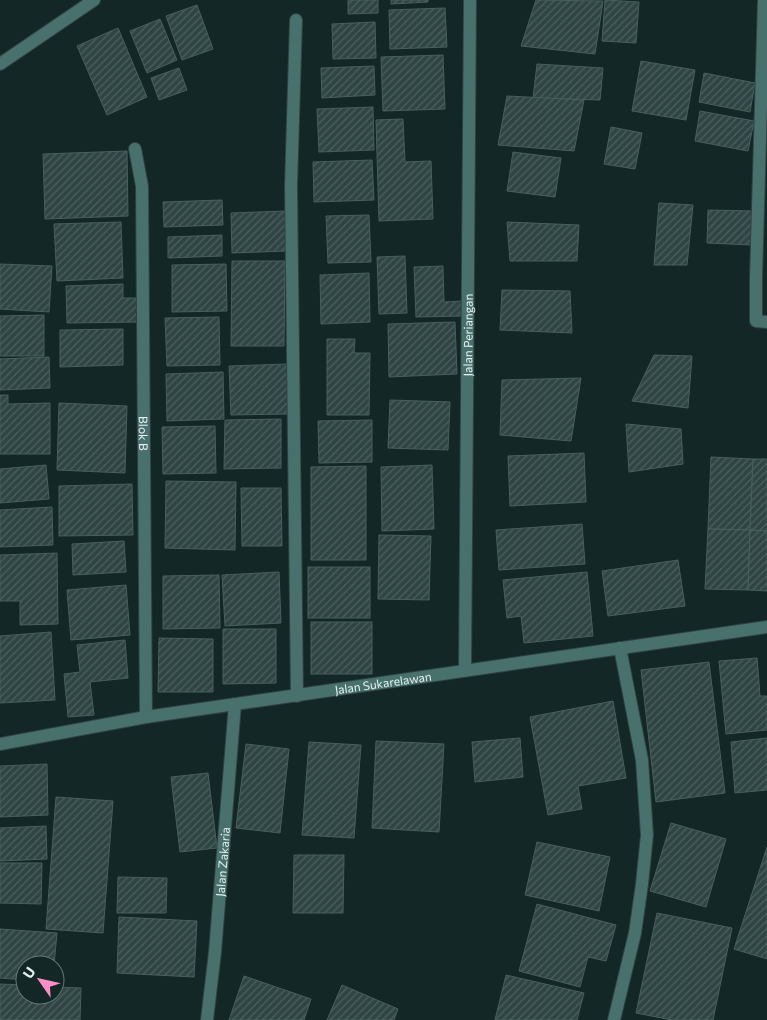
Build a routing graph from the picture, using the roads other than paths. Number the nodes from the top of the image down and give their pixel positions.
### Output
1 (94, 0) edge
2 (470, 0) edge
3 (764, 0) edge
4 (296, 20) dead end
5 (0, 64) edge
6 (135, 150) dead end
7 (767, 322) edge
8 (767, 627) edge
9 (620, 648) junction
10 (465, 670) junction
11 (297, 696) junction
12 (235, 704) junction
13 (146, 717) junction
14 (0, 744) edge
15 (207, 1020) edge
16 (614, 1020) edge

1 - 5 street
2 - 10 street, Jalan Periangan
3 - 7 street
4 - 11 street
6 - 13 street, Blok B
8 - 9 street, Jalan Sukarelawan
9 - 10 street, Jalan Sukarelawan
9 - 16 street
10 - 11 street, Jalan Sukarelawan
11 - 12 street, Jalan Sukarelawan
12 - 13 street, Jalan Sukarelawan
12 - 15 street, Jalan Zakaria
13 - 14 street, Jalan Sukarelawan

